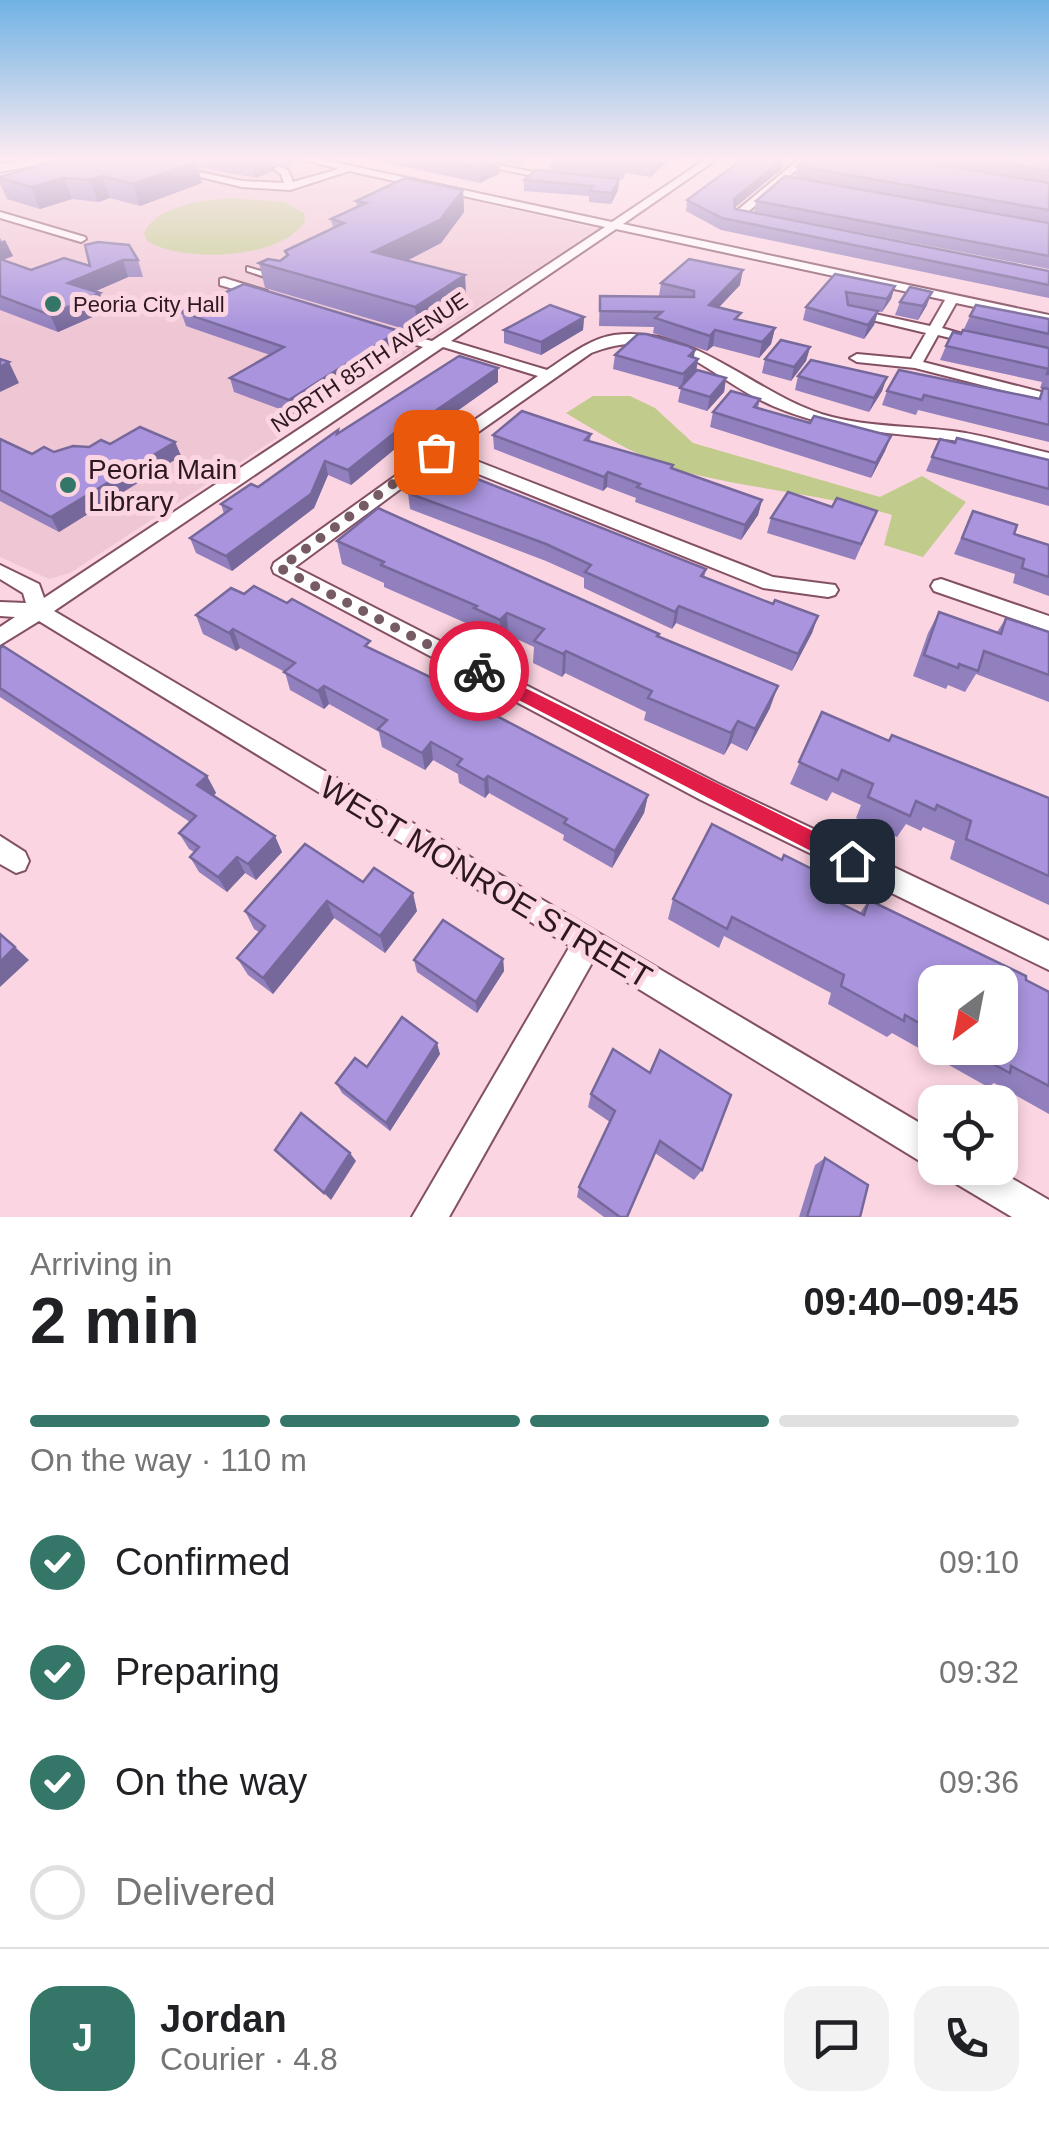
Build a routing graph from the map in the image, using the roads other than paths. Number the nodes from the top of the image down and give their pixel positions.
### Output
1 (3, 216) edge
2 (567, 216) edge
3 (629, 216) edge
4 (743, 216) edge
5 (758, 218) edge
6 (614, 226) junction
7 (81, 238) dead end
8 (258, 266) edge
9 (289, 276) edge
10 (224, 282) dead end
11 (280, 299) edge
12 (952, 299) junction
13 (849, 311) edge
14 (1049, 319) edge
15 (355, 322) edge
16 (934, 330) junction
17 (992, 344) edge
18 (440, 345) junction
19 (857, 358) dead end
20 (915, 364) junction
21 (548, 375) junction
22 (1049, 398) edge
23 (436, 452) junction
24 (1049, 458) edge
25 (0, 571) edge
26 (942, 586) dead end
27 (828, 590) dead end
28 (0, 609) edge
29 (38, 612) junction
30 (1049, 624) edge
31 (0, 637) edge
32 (587, 944) junction
33 (1049, 956) edge
34 (918, 1142) edge
35 (991, 1185) edge
36 (430, 1217) edge
37 (1045, 1217) edge

1 - 7 street
2 - 6 street
3 - 6 street, NORTH 85TH AVENUE
4 - 5 street
6 - 12 street
6 - 18 street, NORTH 85TH AVENUE
8 - 9 street
10 - 11 street
12 - 14 street
12 - 16 street
13 - 16 street
15 - 18 street
16 - 17 street
16 - 20 street
18 - 21 street
18 - 29 street, NORTH 85TH AVENUE
19 - 20 street
20 - 22 street
21 - 23 street
21 - 24 street
23 - 27 street
23 - 33 street
25 - 29 street, WEST MONROE STREET
26 - 30 street
28 - 29 street, WEST MONROE STREET
29 - 31 street, NORTH 85TH AVENUE
29 - 32 street, WEST MONROE STREET
32 - 34 street, WEST MONROE STREET
32 - 36 street
35 - 37 street

